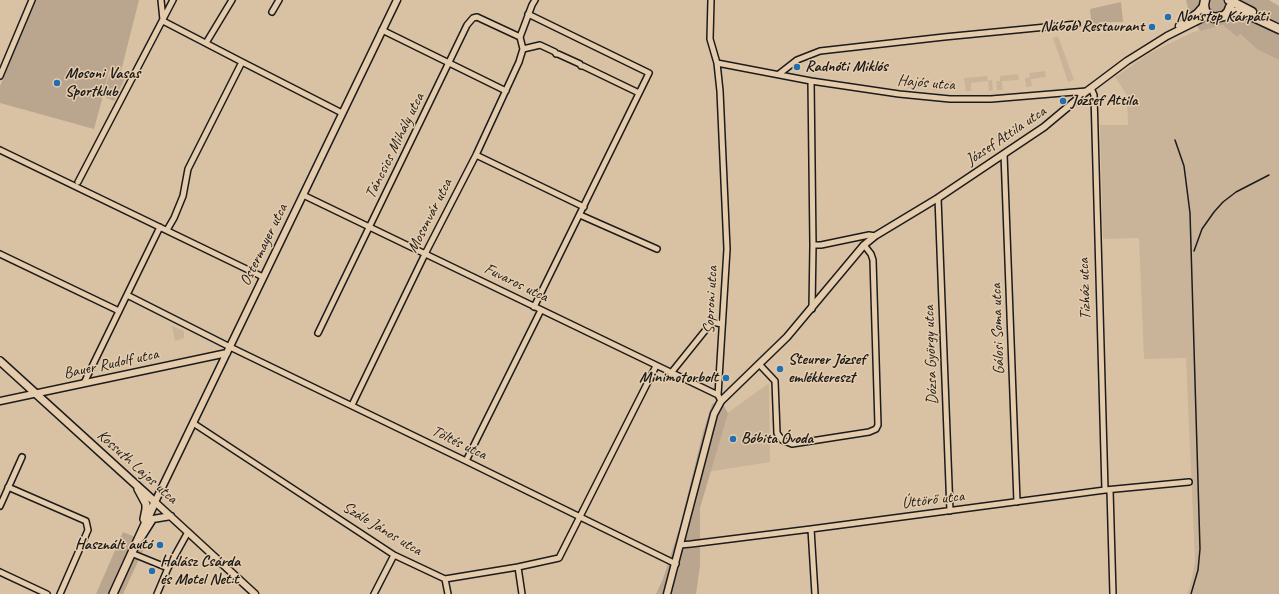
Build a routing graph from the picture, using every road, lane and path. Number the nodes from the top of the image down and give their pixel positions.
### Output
1 (32, 0) edge
2 (162, 0) edge
3 (173, 0) edge
4 (232, 0) edge
5 (279, 0) edge
6 (397, 0) edge
7 (535, 0) edge
8 (711, 0) edge
9 (1229, 0) edge
10 (1204, 3) edge
11 (272, 12) dead end
12 (1228, 12) junction
13 (528, 14) junction
14 (1209, 15) junction
15 (163, 21) junction
16 (1077, 24) dead end
17 (1276, 28) edge
18 (382, 30) junction
19 (1167, 36) junction
20 (520, 37) junction
21 (206, 43) junction
22 (523, 49) junction
23 (242, 62) junction
24 (450, 63) junction
25 (717, 63) junction
26 (779, 74) junction
27 (0, 76) edge
28 (810, 81) junction
29 (1089, 90) junction
30 (506, 91) junction
31 (639, 93) junction
32 (342, 113) junction
33 (0, 150) edge
34 (1004, 154) junction
35 (476, 155) junction
36 (78, 182) dead end
37 (303, 195) junction
38 (938, 198) junction
39 (584, 207) junction
40 (580, 215) junction
41 (160, 227) junction
42 (370, 227) junction
43 (167, 230) junction
44 (875, 236) junction
45 (813, 245) junction
46 (864, 245) junction
47 (657, 249) dead end
48 (0, 254) edge
49 (425, 254) junction
50 (263, 277) junction
51 (127, 295) junction
52 (534, 307) junction
53 (812, 308) junction
54 (541, 310) junction
55 (118, 311) junction
56 (722, 324) junction
57 (318, 333) dead end
58 (229, 350) junction
59 (0, 361) edge
60 (759, 364) junction
61 (656, 366) junction
62 (671, 372) junction
63 (84, 383) junction
64 (35, 393) junction
65 (718, 395) junction
66 (0, 401) edge
67 (721, 401) junction
68 (352, 405) junction
69 (193, 423) junction
70 (22, 457) dead end
71 (466, 461) junction
72 (1189, 482) dead end
73 (137, 486) junction
74 (8, 487) junction
75 (1107, 490) junction
76 (155, 502) junction
77 (1017, 502) junction
78 (0, 506) edge
79 (950, 511) junction
80 (171, 516) junction
81 (580, 518) junction
82 (811, 529) junction
83 (188, 532) junction
84 (680, 545) junction
85 (135, 554) junction
86 (394, 555) junction
87 (676, 564) junction
88 (518, 567) junction
89 (168, 568) junction
90 (0, 572) edge
91 (445, 579) junction
92 (47, 594) edge
93 (60, 594) edge
94 (113, 594) edge
95 (157, 594) edge
96 (255, 594) edge
97 (374, 594) edge
98 (448, 594) edge
99 (522, 594) edge
100 (667, 594) edge
101 (815, 594) edge
102 (1113, 594) edge

1 - 27 street
2 - 15 street
3 - 15 street
4 - 21 street
5 - 11 street
6 - 18 street, Ostermayer utca
7 - 13 street
8 - 25 street, Soproni utca
9 - 12 main road
9 - 17 main road
10 - 14 main road
10 - 19 street, József Attila utca
12 - 14 main road
12 - 17 main road
13 - 20 street
13 - 31 street
14 - 19 street, József Attila utca
15 - 21 street
15 - 36 street
16 - 26 street
18 - 24 street
18 - 32 street, Ostermayer utca
19 - 29 street, József Attila utca
20 - 22 street
20 - 24 street, Táncsics Mihály utca
21 - 23 street
22 - 30 street, Mosonvár utca
22 - 31 street
23 - 32 street
23 - 43 street
24 - 30 street
24 - 42 street, Táncsics Mihály utca
25 - 26 street, Hajós utca
25 - 56 street, Soproni utca
26 - 28 street, Hajós utca
28 - 29 street, Hajós utca
28 - 45 street
29 - 34 street, József Attila utca
29 - 75 street, Tízház utca
30 - 35 street, Mosonvár utca
31 - 39 street
32 - 37 street, Ostermayer utca
33 - 41 street
34 - 38 street, József Attila utca
34 - 77 street, Gálosi Soma utca
35 - 39 street
35 - 49 street, Mosonvár utca
37 - 42 street, Fuvaros utca
37 - 50 street, Ostermayer utca
38 - 44 street, József Attila utca
38 - 79 street, Dózsa György utca
39 - 40 street
40 - 47 street
40 - 52 street
41 - 43 street
41 - 51 street
42 - 49 street, Fuvaros utca
42 - 57 street, Táncsics Mihály utca
43 - 50 street
44 - 45 street, József Attila utca
44 - 46 street, József Attila utca
45 - 53 street
46 - 53 street, József Attila utca
46 - 60 street
48 - 55 street
49 - 52 street, Fuvaros utca
49 - 68 street, Mosonvár utca
50 - 58 street, Ostermayer utca
51 - 55 street
51 - 58 street, Töltés utca
52 - 54 street, Fuvaros utca
53 - 60 street, József Attila utca
54 - 61 street, Fuvaros utca
54 - 71 street
55 - 63 street
56 - 62 street
56 - 65 street, Soproni utca
58 - 63 street, Bauer Rudolf utca
58 - 68 street, Töltés utca
58 - 69 street, Ostermayer utca
59 - 64 main road, Kossuth Lajos utca
60 - 67 street, József Attila utca
61 - 62 street, Fuvaros utca
61 - 81 street
62 - 65 street, Fuvaros utca
63 - 64 street, Bauer Rudolf utca
64 - 66 street, Bauer Rudolf utca
64 - 73 main road, Kossuth Lajos utca
65 - 67 street, Soproni utca
67 - 84 street
68 - 71 street, Töltés utca
69 - 76 street, Ostermayer utca
69 - 86 street, Szále János utca
70 - 74 street
71 - 81 street, Töltés utca
72 - 75 street, Úttörő utca
73 - 76 main road, Kossuth Lajos utca
73 - 85 main road
74 - 78 street
74 - 93 street
75 - 77 street, Úttörő utca
75 - 102 street, Tízház utca
76 - 80 street, Kossuth Lajos utca
76 - 85 main road
77 - 79 street, Úttörő utca
79 - 82 street, Úttörő utca
80 - 83 street, Kossuth Lajos utca
80 - 85 street
81 - 87 street, Töltés utca
81 - 88 street
82 - 84 street, Úttörő utca
82 - 101 street
83 - 89 street
83 - 96 street, Kossuth Lajos utca
84 - 87 street
85 - 89 street
85 - 94 main road
86 - 91 street, Szále János utca
86 - 97 street
87 - 100 street
88 - 91 street
88 - 99 street
89 - 95 street
90 - 92 street
91 - 98 street

